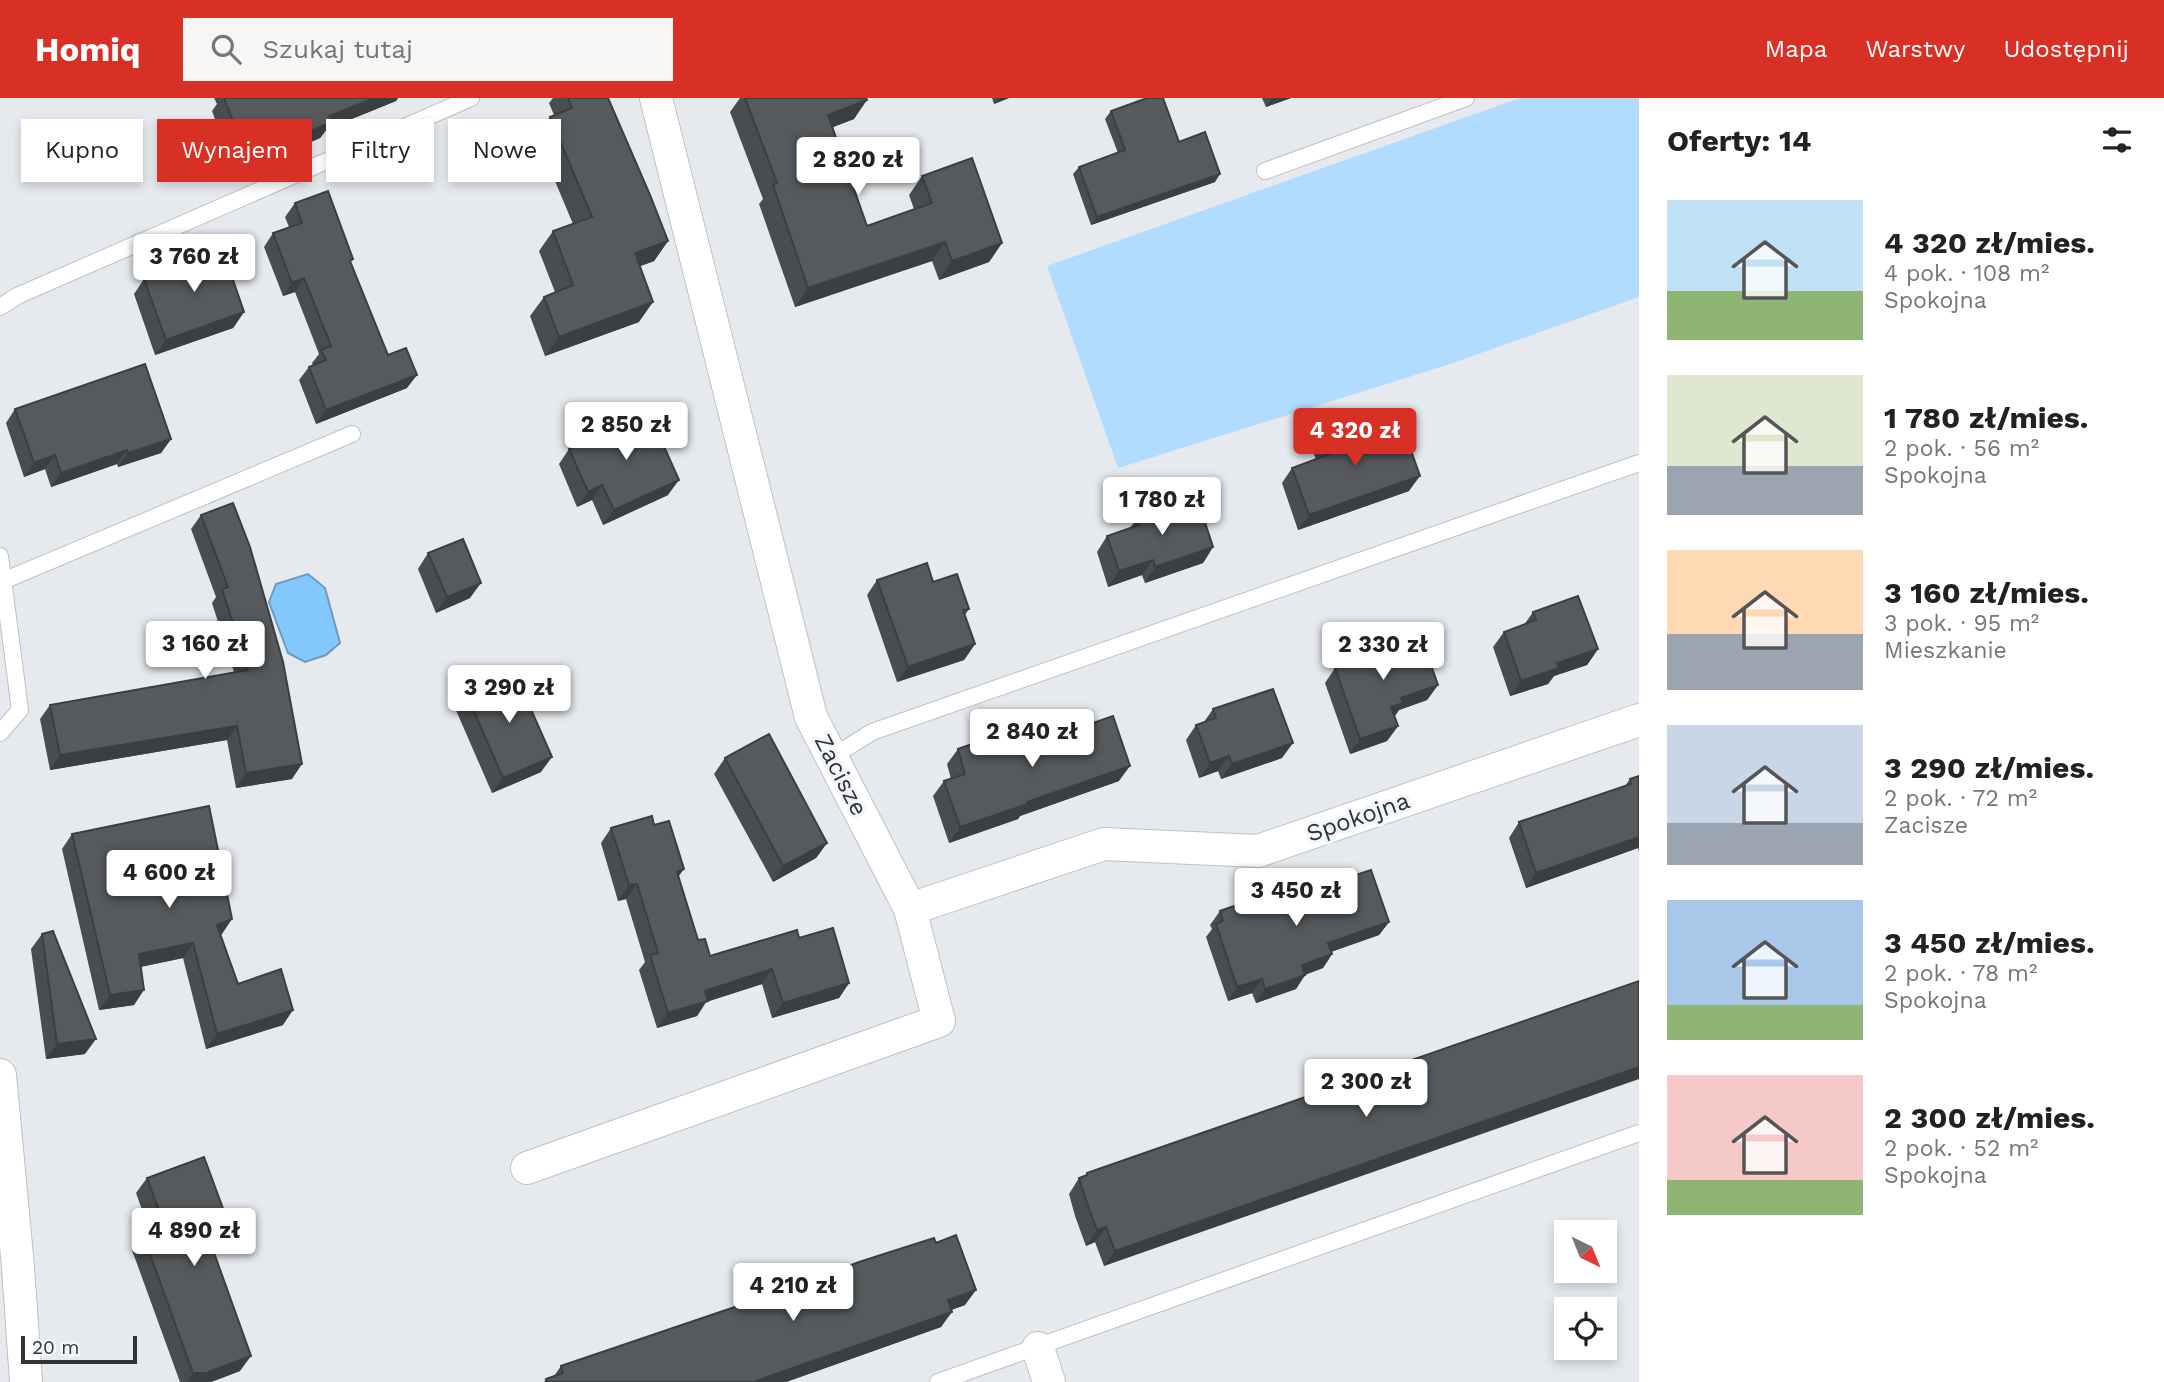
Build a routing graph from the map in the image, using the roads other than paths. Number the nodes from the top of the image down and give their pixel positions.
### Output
1 (471, 98) edge
2 (656, 98) edge
3 (1466, 98) edge
4 (1265, 171) dead end
5 (0, 307) edge
6 (352, 434) dead end
7 (1639, 463) edge
8 (0, 556) edge
9 (3, 580) junction
10 (1639, 720) edge
11 (0, 733) edge
12 (832, 757) junction
13 (910, 909) junction
14 (0, 1075) edge
15 (1639, 1133) edge
16 (527, 1168) dead end
17 (1038, 1348) junction
18 (26, 1382) edge
19 (938, 1382) edge
20 (1049, 1382) edge

1 - 5 lane
2 - 12 street, Zacisze
3 - 4 lane
6 - 9 lane
7 - 12 lane
8 - 9 lane
9 - 11 lane
10 - 13 street, Spokojna
12 - 13 street, Zacisze
13 - 16 street, Zacisze
14 - 18 street
15 - 17 lane
17 - 19 lane
17 - 20 street

